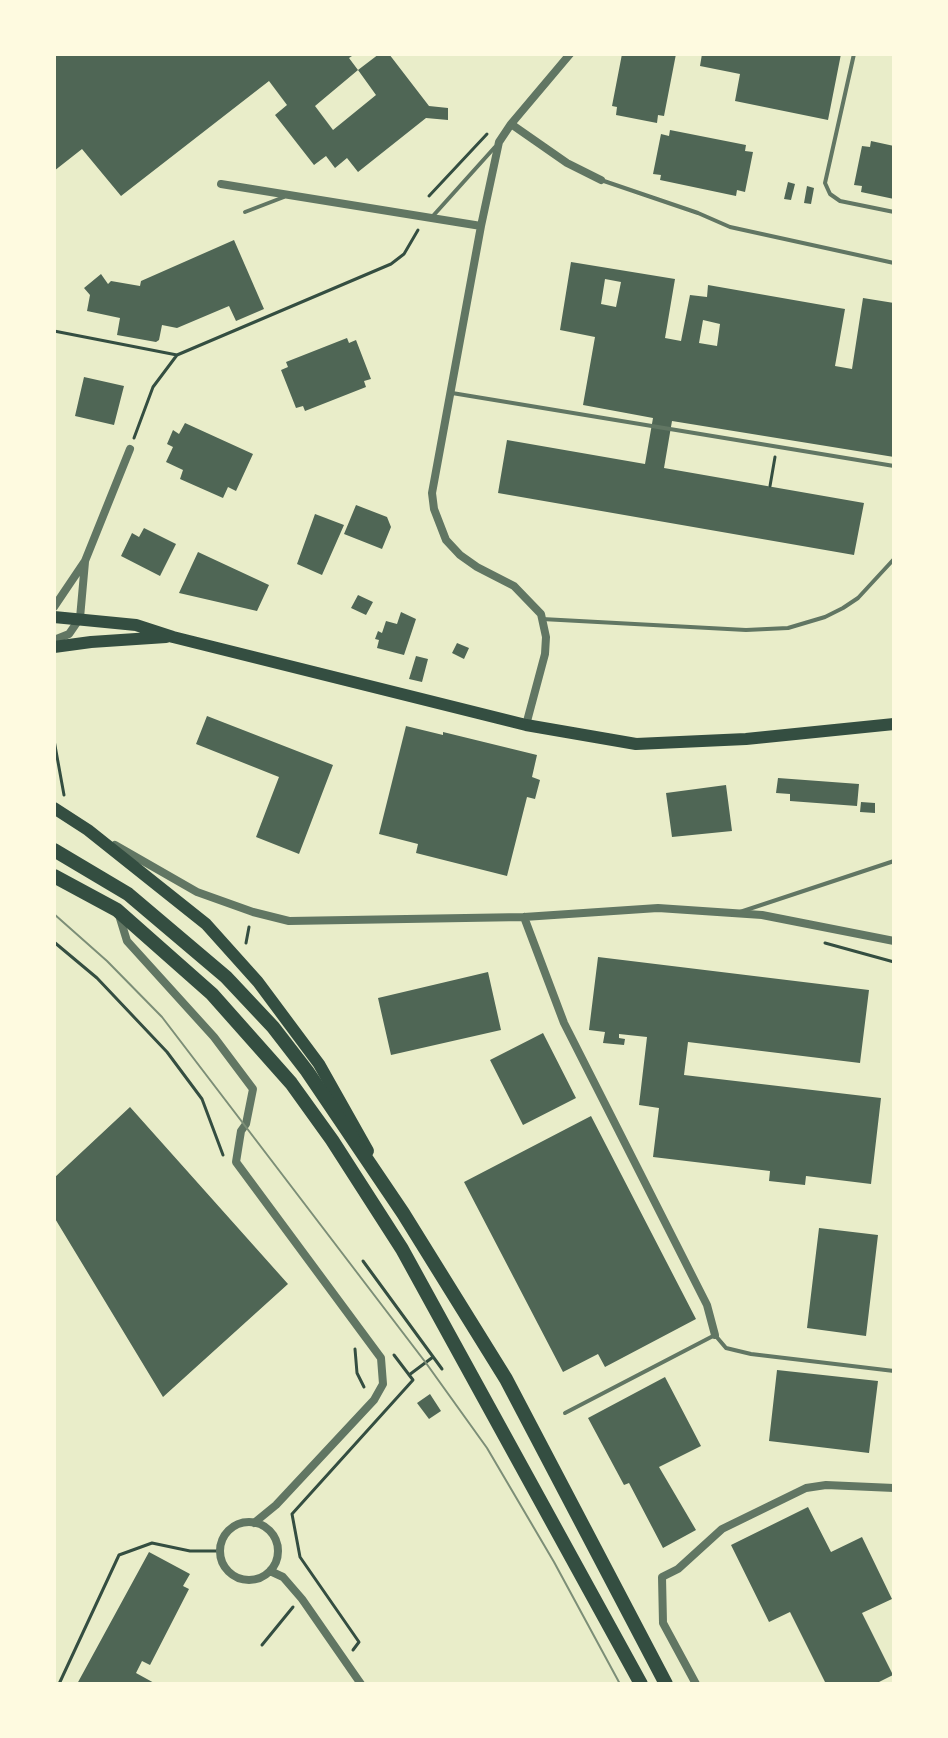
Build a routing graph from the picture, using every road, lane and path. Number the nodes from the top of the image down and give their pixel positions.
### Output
1 (570, 54) edge
2 (854, 54) edge
3 (511, 124) junction
4 (499, 142) junction
5 (601, 180) joint
6 (221, 184) dead end
7 (290, 195) junction
8 (429, 196) dead end
9 (245, 212) dead end
10 (894, 212) edge
11 (432, 217) junction
12 (481, 226) junction
13 (418, 230) dead end
14 (894, 263) edge
15 (54, 331) edge
16 (177, 355) junction
17 (450, 393) junction
18 (777, 446) junction
19 (130, 449) joint
20 (894, 466) edge
21 (770, 486) dead end
22 (894, 559) edge
23 (85, 561) junction
24 (54, 607) edge
25 (54, 617) edge
26 (80, 618) junction
27 (542, 619) junction
28 (173, 637) junction
29 (54, 640) edge
30 (54, 647) edge
31 (894, 724) edge
32 (526, 725) junction
33 (54, 740) edge
34 (56, 749) edge
35 (65, 798) dead end
36 (54, 808) edge
37 (88, 830) junction
38 (54, 850) edge
39 (894, 861) edge
40 (54, 865) edge
41 (54, 876) edge
42 (117, 910) junction
43 (736, 913) junction
44 (524, 917) junction
45 (813, 940) dead end
46 (894, 941) edge
47 (894, 962) edge
48 (403, 1213) junction
49 (363, 1261) dead end
50 (715, 1335) junction
51 (433, 1357) junction
52 (442, 1369) dead end
53 (894, 1371) edge
54 (565, 1413) dead end
55 (894, 1488) edge
56 (254, 1523) junction
57 (220, 1551) junction
58 (270, 1571) junction
59 (319, 1585) junction
60 (311, 1591) dead end
61 (293, 1607) dead end
62 (262, 1645) dead end
63 (345, 1660) junction
64 (353, 1672) junction
65 (59, 1684) edge
66 (346, 1684) edge
67 (361, 1684) edge
68 (641, 1684) edge
69 (666, 1684) edge
70 (696, 1684) edge

1 - 3 street
2 - 10 lane
3 - 4 street
3 - 5 street
3 - 8 path
4 - 11 lane
4 - 12 street
5 - 14 lane
6 - 7 street
7 - 9 lane
7 - 11 street
11 - 12 street
12 - 17 street
13 - 16 path
15 - 16 path
16 - 19 path
17 - 18 lane
17 - 27 street
18 - 20 lane
18 - 21 path
19 - 23 street
22 - 27 lane
23 - 24 street
23 - 26 street
25 - 26 main road
26 - 28 main road
26 - 29 street
27 - 32 street
28 - 30 main road
28 - 32 main road
31 - 32 main road
33 - 34 path
34 - 35 path
36 - 37 main road
37 - 44 street
37 - 48 main road
38 - 48 main road
39 - 43 lane
40 - 42 main road
41 - 42 main road
42 - 56 street
42 - 68 main road
43 - 44 street
43 - 46 street
44 - 50 street
45 - 47 path
48 - 69 main road
49 - 51 path
50 - 53 lane
50 - 54 lane
51 - 52 path
51 - 59 path
55 - 70 street
56 - 57 street
56 - 58 street
57 - 58 street
57 - 65 path
58 - 63 street
59 - 60 path
59 - 63 path
61 - 62 path
63 - 64 street
64 - 66 street
64 - 67 street

